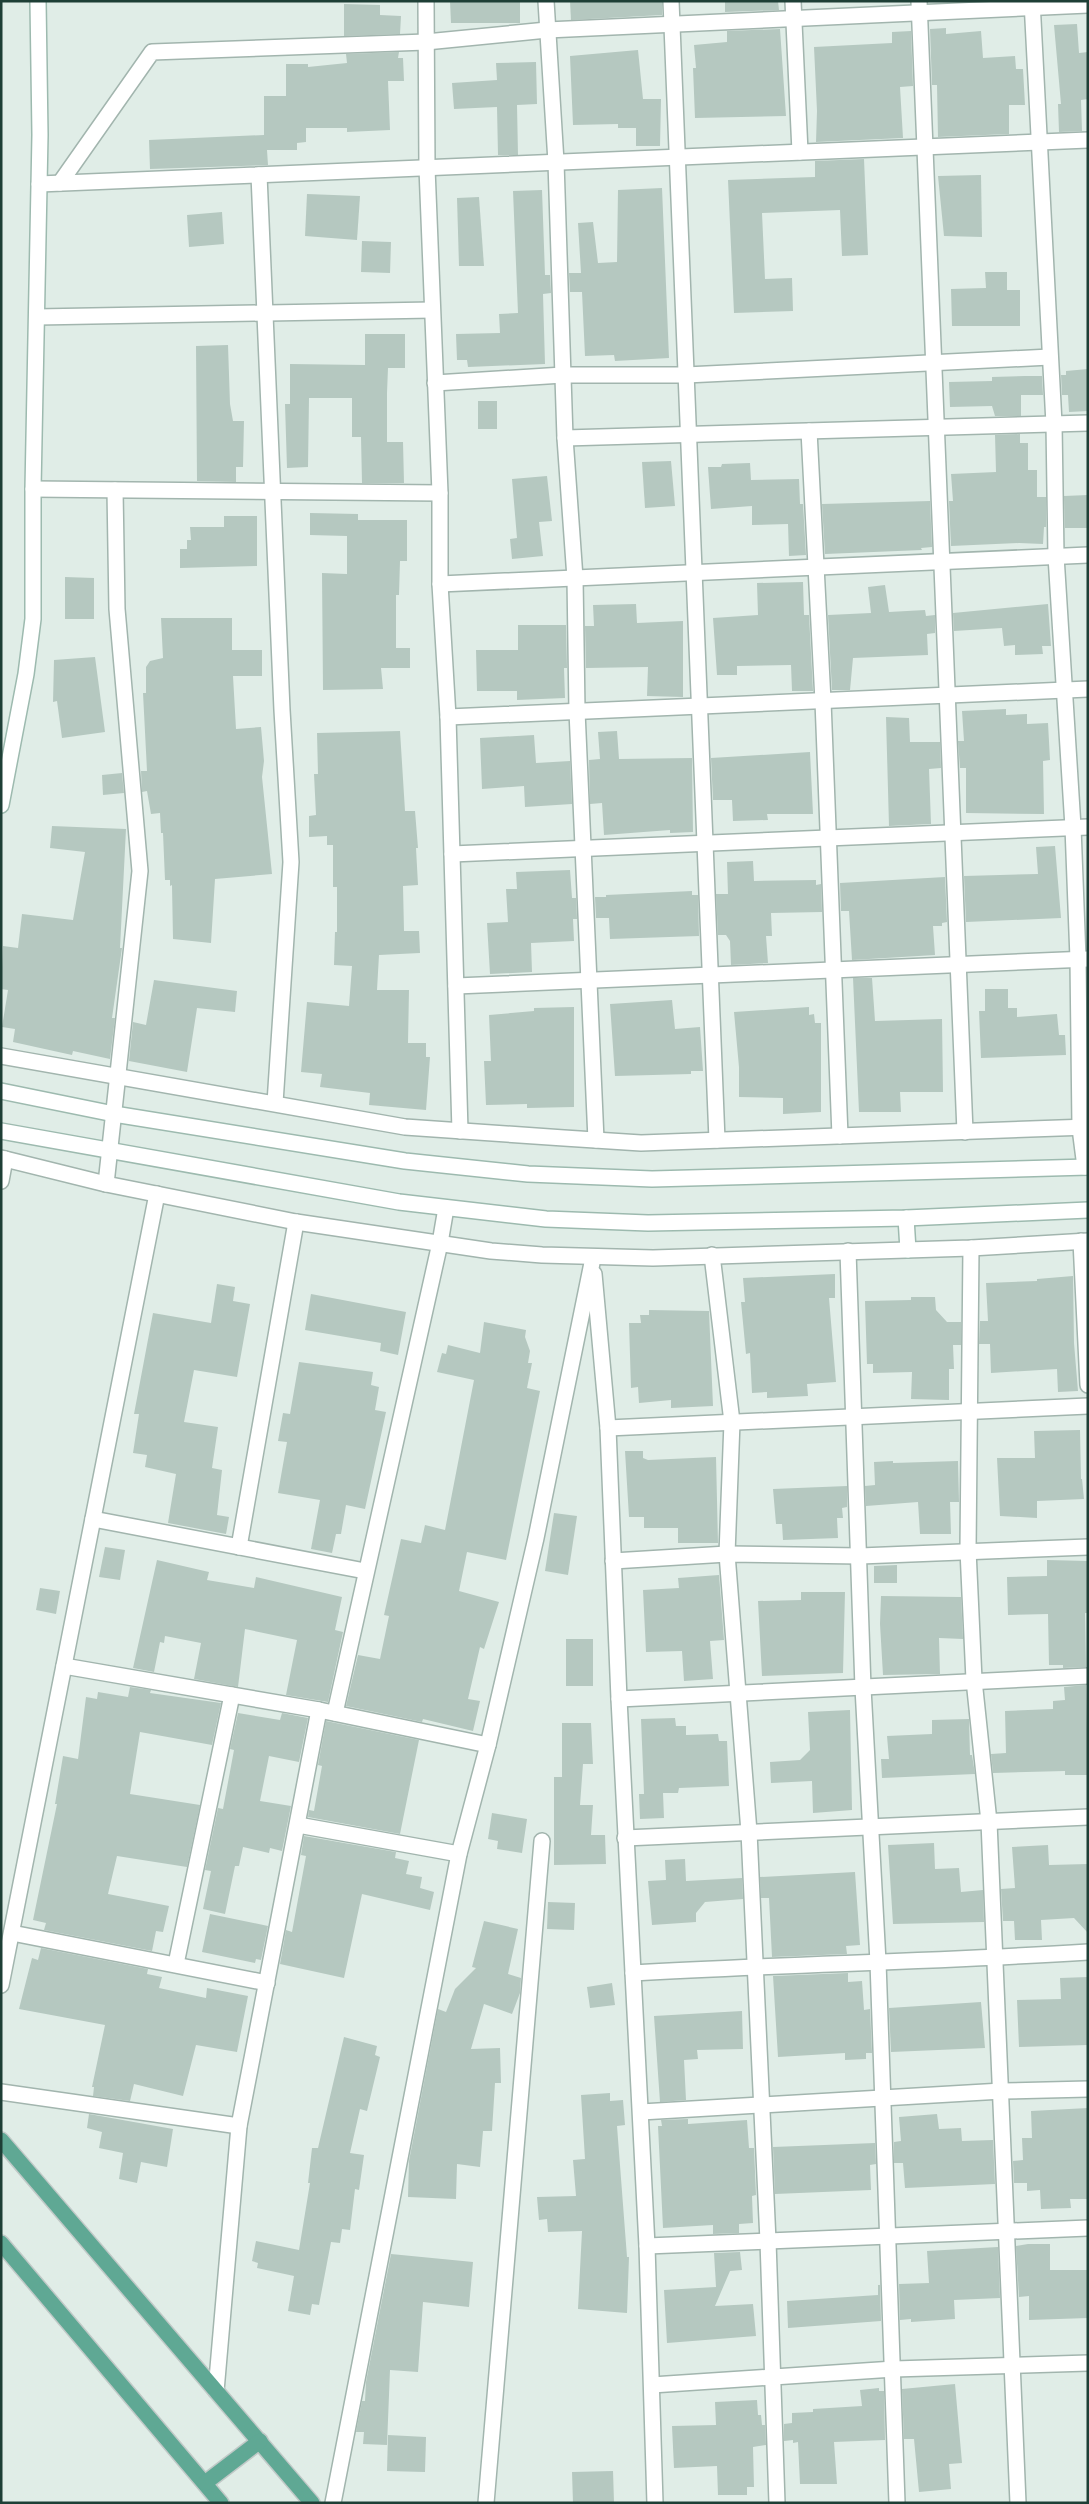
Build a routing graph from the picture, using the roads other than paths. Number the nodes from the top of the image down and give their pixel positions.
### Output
1 (38, 1) edge
2 (426, 1) edge
3 (546, 1) edge
4 (671, 1) edge
5 (793, 1) edge
6 (1032, 5) edge
7 (1088, 5) edge
8 (919, 7) edge
9 (793, 18) junction
10 (672, 24) junction
11 (547, 30) junction
12 (426, 42) junction
13 (1088, 140) edge
14 (1039, 142) junction
15 (925, 146) junction
16 (800, 152) junction
17 (678, 157) junction
18 (556, 162) junction
19 (427, 168) junction
20 (258, 175) junction
21 (60, 183) junction
22 (39, 184) junction
23 (432, 310) junction
24 (264, 313) junction
25 (37, 317) junction
26 (1050, 357) junction
27 (934, 362) junction
28 (563, 375) junction
29 (686, 375) junction
30 (435, 383) junction
31 (1088, 423) edge
32 (1054, 424) junction
33 (936, 427) junction
34 (809, 431) junction
35 (689, 435) junction
36 (565, 438) junction
37 (33, 489) junction
38 (115, 490) junction
39 (272, 492) junction
40 (440, 494) junction
41 (1088, 555) edge
42 (1056, 556) junction
43 (942, 562) junction
44 (817, 567) junction
45 (694, 573) junction
46 (576, 578) junction
47 (440, 584) junction
48 (1088, 689) edge
49 (1065, 690) junction
50 (947, 696) junction
51 (824, 701) junction
52 (700, 706) junction
53 (577, 711) junction
54 (448, 717) junction
55 (1, 805) edge
56 (1080, 827) edge
57 (952, 832) junction
58 (828, 838) junction
59 (705, 843) junction
60 (584, 849) junction
61 (452, 854) junction
62 (1083, 959) edge
63 (958, 965) junction
64 (833, 970) junction
65 (711, 975) junction
66 (589, 980) junction
67 (456, 986) junction
68 (1, 1056) edge
69 (118, 1078) junction
70 (1, 1091) edge
71 (275, 1103) junction
72 (114, 1114) junction
73 (1084, 1127) edge
74 (1, 1130) edge
75 (460, 1131) junction
76 (965, 1132) junction
77 (840, 1136) junction
78 (596, 1140) junction
79 (717, 1140) junction
80 (110, 1152) junction
81 (3, 1159) edge
82 (1086, 1167) edge
83 (1, 1181) edge
84 (106, 1184) junction
85 (157, 1194) junction
86 (446, 1208) junction
87 (1088, 1210) edge
88 (906, 1218) junction
89 (296, 1222) junction
90 (1084, 1241) edge
91 (440, 1244) junction
92 (971, 1248) junction
93 (908, 1250) junction
94 (848, 1251) junction
95 (712, 1255) junction
96 (593, 1258) junction
97 (1088, 1385) edge
98 (1088, 1406) edge
99 (968, 1412) junction
100 (854, 1417) junction
101 (732, 1422) junction
102 (608, 1428) junction
103 (93, 1519) junction
104 (239, 1547) junction
105 (1088, 1547) edge
106 (968, 1550) junction
107 (727, 1554) junction
108 (860, 1556) junction
109 (613, 1561) junction
110 (366, 1571) junction
111 (64, 1666) junction
112 (1088, 1676) edge
113 (974, 1680) junction
114 (863, 1688) junction
115 (232, 1695) junction
116 (740, 1695) junction
117 (619, 1699) junction
118 (319, 1710) junction
119 (335, 1713) junction
120 (488, 1745) junction
121 (1088, 1817) edge
122 (989, 1822) junction
123 (298, 1824) junction
124 (870, 1828) junction
125 (749, 1832) junction
126 (626, 1838) junction
127 (542, 1841) dead end
128 (459, 1854) junction
129 (12, 1932) junction
130 (1088, 1952) edge
131 (995, 1958) junction
132 (878, 1962) junction
133 (176, 1964) junction
134 (755, 1966) junction
135 (633, 1973) junction
136 (267, 1982) junction
137 (1, 1985) edge
138 (1088, 2089) edge
139 (1002, 2091) junction
140 (1, 2092) edge
141 (882, 2098) junction
142 (761, 2104) junction
143 (641, 2112) junction
144 (239, 2126) junction
145 (1, 2140) edge
146 (1088, 2228) edge
147 (1008, 2231) junction
148 (886, 2235) junction
149 (768, 2241) junction
150 (1, 2243) edge
151 (647, 2246) junction
152 (1088, 2363) edge
153 (1013, 2366) junction
154 (894, 2369) junction
155 (773, 2378) junction
156 (652, 2385) junction
157 (216, 2391) junction
158 (260, 2441) junction
159 (205, 2483) junction
160 (221, 2503) edge
161 (312, 2503) edge
162 (333, 2503) edge
163 (486, 2503) edge
164 (655, 2503) edge
165 (777, 2503) edge
166 (897, 2503) edge
167 (1018, 2503) edge

1 - 22 street
2 - 12 street
3 - 11 street
4 - 10 street
5 - 9 street
6 - 7 street
6 - 8 street
6 - 14 street
8 - 9 street
8 - 15 street
9 - 10 street
9 - 16 street
10 - 11 street
10 - 17 street
11 - 12 street
11 - 18 street
12 - 19 street
12 - 21 street
13 - 14 street
14 - 15 street
14 - 26 street
15 - 16 street
15 - 27 street
16 - 17 street
17 - 18 street
17 - 29 street
18 - 19 street
18 - 28 street
19 - 20 street
19 - 23 street
20 - 21 street
20 - 24 street
21 - 22 street
22 - 25 street
23 - 24 street
23 - 30 street
24 - 25 street
24 - 39 street
25 - 37 street
26 - 27 street
26 - 32 street
27 - 29 street
27 - 33 street
28 - 29 street
28 - 30 street
28 - 36 street
29 - 35 street
30 - 40 street
31 - 32 street
32 - 33 street
32 - 42 street
33 - 34 street
33 - 43 street
34 - 35 street
34 - 44 street
35 - 36 street
35 - 45 street
36 - 46 street
37 - 38 street
37 - 55 street
38 - 39 street
38 - 69 street
39 - 40 street
39 - 71 street
40 - 47 street
41 - 42 street
42 - 43 street
42 - 49 street
43 - 44 street
43 - 50 street
44 - 45 street
44 - 51 street
45 - 46 street
45 - 52 street
46 - 47 street
46 - 53 street
47 - 54 street
48 - 49 street
49 - 50 street
49 - 56 street
50 - 51 street
50 - 57 street
51 - 52 street
51 - 58 street
52 - 53 street
52 - 59 street
53 - 54 street
53 - 60 street
54 - 61 street
56 - 57 street
56 - 62 street
57 - 58 street
57 - 63 street
58 - 59 street
58 - 64 street
59 - 60 street
59 - 65 street
60 - 61 street
60 - 66 street
61 - 67 street
62 - 63 street
62 - 73 street
63 - 64 street
63 - 76 street
64 - 65 street
64 - 77 street
65 - 66 street
65 - 79 street
66 - 67 street
66 - 78 street
67 - 75 street
68 - 69 street
69 - 71 street
69 - 72 street
70 - 72 street
71 - 75 street
72 - 80 street
72 - 82 street
73 - 76 street
73 - 82 street
74 - 80 street
75 - 78 street
76 - 77 street
77 - 79 street
78 - 79 street
80 - 84 street
80 - 86 street
81 - 83 street
81 - 84 street
84 - 85 street
85 - 89 street
85 - 103 street
86 - 88 street
86 - 91 street
87 - 88 street
88 - 93 street
89 - 91 street
89 - 104 street
90 - 92 street
90 - 97 street
91 - 96 street
91 - 110 street
92 - 93 street
92 - 99 street
93 - 94 street
94 - 95 street
94 - 100 street
95 - 96 street
95 - 101 street
96 - 102 street
96 - 120 street
98 - 99 street
99 - 100 street
99 - 106 street
100 - 101 street
100 - 108 street
101 - 102 street
101 - 107 street
102 - 109 street
103 - 104 street
103 - 111 street
104 - 110 street
105 - 106 street
106 - 108 street
106 - 113 street
107 - 108 street
107 - 109 street
107 - 116 street
108 - 114 street
109 - 117 street
110 - 119 street
111 - 115 street
111 - 129 street
112 - 113 street
113 - 114 street
113 - 122 street
114 - 116 street
114 - 124 street
115 - 118 street
115 - 133 street
116 - 117 street
116 - 125 street
117 - 126 street
118 - 119 street
118 - 123 street
119 - 120 street
120 - 128 street
121 - 122 street
122 - 124 street
122 - 131 street
123 - 128 street
123 - 136 street
124 - 125 street
124 - 132 street
125 - 126 street
125 - 134 street
126 - 135 street
127 - 163 street
128 - 162 street
129 - 133 street
129 - 137 street
130 - 131 street
131 - 132 street
131 - 139 street
132 - 134 street
132 - 141 street
133 - 136 street
134 - 135 street
134 - 142 street
135 - 143 street
136 - 144 street
138 - 139 street
139 - 141 street
139 - 147 street
140 - 144 street
141 - 142 street
141 - 148 street
142 - 143 street
142 - 149 street
143 - 151 street
144 - 157 street
145 - 157 main road
146 - 147 street
147 - 148 street
147 - 153 street
148 - 149 street
148 - 154 street
149 - 151 street
149 - 155 street
150 - 159 main road
151 - 156 street
152 - 153 street
153 - 154 street
153 - 167 street
154 - 155 street
154 - 166 street
155 - 156 street
155 - 165 street
156 - 164 street
157 - 158 main road
158 - 159 main road
158 - 161 main road
159 - 160 main road

